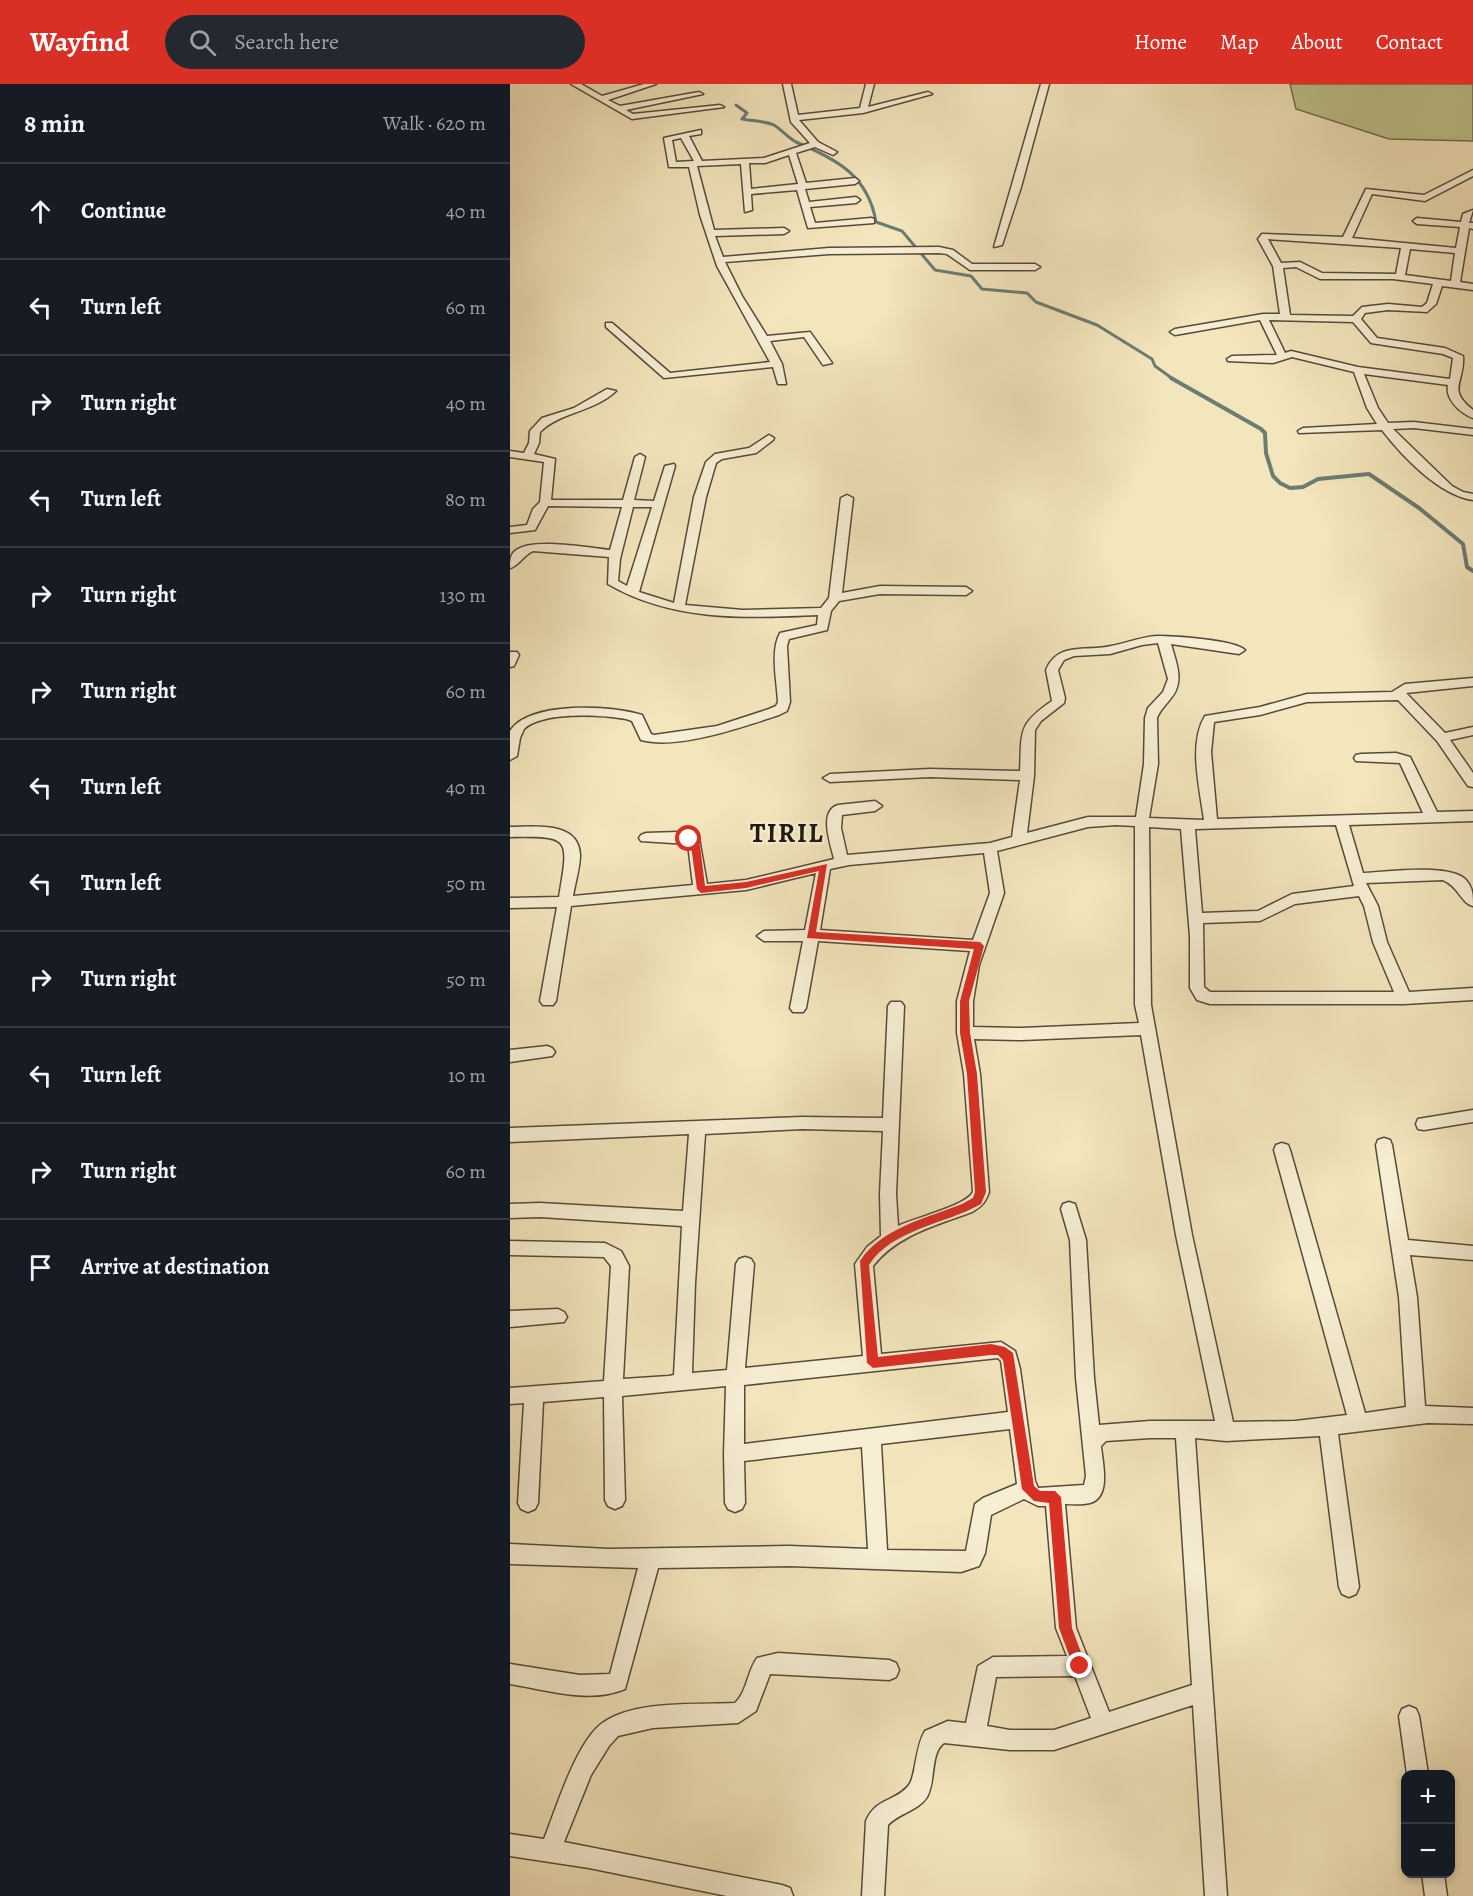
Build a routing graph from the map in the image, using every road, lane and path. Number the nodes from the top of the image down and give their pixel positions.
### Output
1 (575, 84) edge
2 (652, 84) edge
3 (787, 84) edge
4 (870, 84) edge
5 (1046, 84) edge
6 (699, 94) dead end
7 (928, 94) dead end
8 (602, 99) junction
9 (720, 107) dead end
10 (620, 109) junction
11 (863, 111) junction
12 (794, 118) junction
13 (698, 132) dead end
14 (684, 135) junction
15 (811, 145) junction
16 (791, 150) junction
17 (833, 152) dead end
18 (745, 162) junction
19 (696, 164) junction
20 (1473, 173) edge
21 (855, 181) dead end
22 (802, 186) junction
23 (748, 192) junction
24 (856, 200) dead end
25 (806, 205) junction
26 (748, 210) dead end
27 (1473, 213) edge
28 (871, 221) dead end
29 (1417, 221) dead end
30 (1469, 225) edge
31 (784, 231) dead end
32 (712, 233) junction
33 (1346, 240) junction
34 (997, 245) dead end
35 (1406, 245) junction
36 (1461, 251) junction
37 (722, 260) junction
38 (1035, 267) dead end
39 (1278, 267) junction
40 (1400, 277) junction
41 (1438, 282) junction
42 (1455, 284) junction
43 (1473, 286) edge
44 (1285, 316) junction
45 (1263, 317) junction
46 (1356, 319) junction
47 (609, 325) dead end
48 (1175, 332) dead end
49 (765, 339) junction
50 (1282, 356) junction
51 (1232, 359) dead end
52 (827, 363) dead end
53 (777, 364) junction
54 (1358, 370) junction
55 (782, 382) dead end
56 (1452, 382) junction
57 (611, 391) dead end
58 (1473, 415) edge
59 (1382, 426) junction
60 (1303, 431) dead end
61 (1473, 432) edge
62 (769, 438) dead end
63 (510, 454) edge
64 (528, 455) junction
65 (640, 457) dead end
66 (670, 466) dead end
67 (1473, 496) edge
68 (847, 498) dead end
69 (544, 503) junction
70 (627, 503) junction
71 (658, 504) junction
72 (510, 530) edge
73 (516, 550) edge
74 (615, 554) junction
75 (510, 565) edge
76 (966, 591) dead end
77 (631, 593) junction
78 (835, 598) junction
79 (679, 606) junction
80 (825, 615) junction
81 (1164, 641) junction
82 (1239, 650) dead end
83 (1473, 682) edge
84 (1398, 696) junction
85 (513, 730) edge
86 (1473, 730) edge
87 (1442, 738) junction
88 (510, 756) edge
89 (1361, 758) dead end
90 (1027, 776) junction
91 (830, 778) dead end
92 (1473, 783) edge
93 (875, 806) dead end
94 (1473, 816) edge
95 (1432, 817) junction
96 (1341, 820) junction
97 (1142, 821) junction
98 (1211, 824) junction
99 (1188, 825) junction
100 (510, 832) edge
101 (646, 838) dead end
102 (1019, 840) junction
103 (990, 848) junction
104 (842, 862) junction
105 (824, 867) junction
106 (1361, 884) junction
107 (701, 889) junction
108 (1473, 901) edge
109 (564, 902) junction
110 (510, 903) edge
111 (1195, 918) junction
112 (810, 935) junction
113 (764, 936) dead end
114 (980, 946) junction
115 (1473, 994) edge
116 (1404, 998) junction
117 (548, 1001) dead end
118 (896, 1006) dead end
119 (798, 1008) dead end
120 (1146, 1029) junction
121 (965, 1033) junction
122 (547, 1052) dead end
123 (510, 1056) edge
124 (1473, 1116) edge
125 (1424, 1124) dead end
126 (890, 1125) junction
127 (697, 1130) junction
128 (510, 1135) edge
129 (1384, 1145) dead end
130 (1282, 1150) dead end
131 (1069, 1209) dead end
132 (510, 1211) edge
133 (690, 1219) junction
134 (890, 1238) junction
135 (1400, 1246) junction
136 (510, 1248) edge
137 (1473, 1253) edge
138 (745, 1264) dead end
139 (558, 1317) dead end
140 (510, 1319) edge
141 (873, 1363) junction
142 (735, 1376) junction
143 (683, 1382) junction
144 (613, 1388) junction
145 (534, 1394) junction
146 (510, 1396) edge
147 (1416, 1415) junction
148 (1473, 1416) edge
149 (1018, 1419) junction
150 (1358, 1420) junction
151 (1328, 1425) junction
152 (1185, 1430) junction
153 (1226, 1432) junction
154 (871, 1437) junction
155 (1092, 1442) junction
156 (734, 1454) junction
157 (1028, 1489) junction
158 (1055, 1497) junction
159 (615, 1500) dead end
160 (528, 1503) dead end
161 (735, 1503) dead end
162 (510, 1554) edge
163 (650, 1559) junction
164 (878, 1559) junction
165 (1349, 1587) dead end
166 (1080, 1666) junction
167 (890, 1670) dead end
168 (510, 1674) edge
169 (1201, 1692) junction
170 (1409, 1716) dead end
171 (1104, 1725) junction
172 (975, 1735) junction
173 (1417, 1770) edge
174 (510, 1845) edge
175 (550, 1851) junction
176 (1434, 1878) edge
177 (718, 1890) edge
178 (782, 1896) edge
179 (873, 1896) edge
180 (1216, 1896) edge
181 (1436, 1896) edge

1 - 8 street
2 - 8 street
3 - 12 street
4 - 11 street
5 - 34 street
6 - 10 street
7 - 11 street
8 - 10 street
9 - 10 street
11 - 12 street
12 - 15 street
13 - 14 street
14 - 19 street
14 - 19 street
15 - 16 street
15 - 17 street
16 - 18 street
16 - 22 street
18 - 19 street
18 - 23 street
19 - 32 street
20 - 33 street
21 - 22 street
22 - 23 street
22 - 25 street
23 - 26 street
24 - 25 street
25 - 28 street
27 - 30 street
29 - 30 street
30 - 36 street
31 - 32 street
32 - 37 street
33 - 35 street
33 - 39 street
35 - 36 street
35 - 40 street
36 - 42 street
37 - 38 street
37 - 49 street
39 - 40 street
39 - 44 street
40 - 41 street
41 - 42 street
41 - 46 street
42 - 43 street
44 - 45 street
44 - 46 street
45 - 48 street
45 - 50 street
46 - 56 street
47 - 53 street
49 - 52 street
49 - 53 street
50 - 51 street
50 - 54 street
53 - 55 street
54 - 56 street
54 - 59 street
56 - 58 street
57 - 64 street
59 - 60 street
59 - 61 street
59 - 67 street
62 - 79 street
63 - 64 street
64 - 69 street
65 - 70 street
66 - 71 street
68 - 78 street
69 - 70 street
69 - 72 street
70 - 71 street
70 - 74 street
71 - 77 street
73 - 74 street
73 - 75 street
74 - 77 street
76 - 78 street
77 - 79 street
78 - 80 street
79 - 80 street
80 - 85 street
81 - 82 street
81 - 90 street
81 - 97 street
83 - 84 street
84 - 87 street
84 - 98 street
85 - 88 street
86 - 87 street
87 - 92 street
89 - 95 street
90 - 91 street
90 - 102 street
93 - 104 street
94 - 95 street
95 - 96 street
96 - 98 street
96 - 106 street
97 - 99 street
97 - 102 street
97 - 120 street
98 - 99 street
99 - 111 street
100 - 109 street
101 - 107 street
102 - 103 street
103 - 104 street
103 - 114 street
104 - 105 street
105 - 107 street
105 - 112 street
106 - 108 street
106 - 111 street
106 - 116 street
107 - 109 street
109 - 110 street
109 - 117 street
111 - 116 street
112 - 113 street
112 - 114 street
112 - 119 street
114 - 121 street
115 - 116 street
118 - 126 street
120 - 121 street
120 - 153 street
121 - 134 street
122 - 123 street
124 - 125 street
126 - 127 street
126 - 134 street
127 - 128 street
127 - 133 street
129 - 135 street
130 - 150 street
131 - 155 street
132 - 133 street
133 - 143 street
134 - 141 street
135 - 137 street
135 - 147 street
136 - 144 street
138 - 142 street
139 - 140 street
141 - 142 street
141 - 149 street
142 - 143 street
142 - 156 street
143 - 144 street
144 - 145 street
144 - 159 street
145 - 146 street
145 - 160 street
147 - 148 street
147 - 150 street
149 - 154 street
149 - 157 street
150 - 151 street
151 - 153 street
151 - 165 street
152 - 153 street
152 - 155 street
152 - 169 street
154 - 156 street
154 - 164 street
155 - 158 street
156 - 161 street
157 - 158 street
157 - 164 street
158 - 166 street
162 - 163 street
163 - 164 street
163 - 168 street
166 - 171 street
166 - 172 street
167 - 175 street
169 - 171 street
169 - 180 street
170 - 173 street
171 - 172 street
172 - 179 street
174 - 175 street
175 - 177 street
176 - 181 street
177 - 178 street

